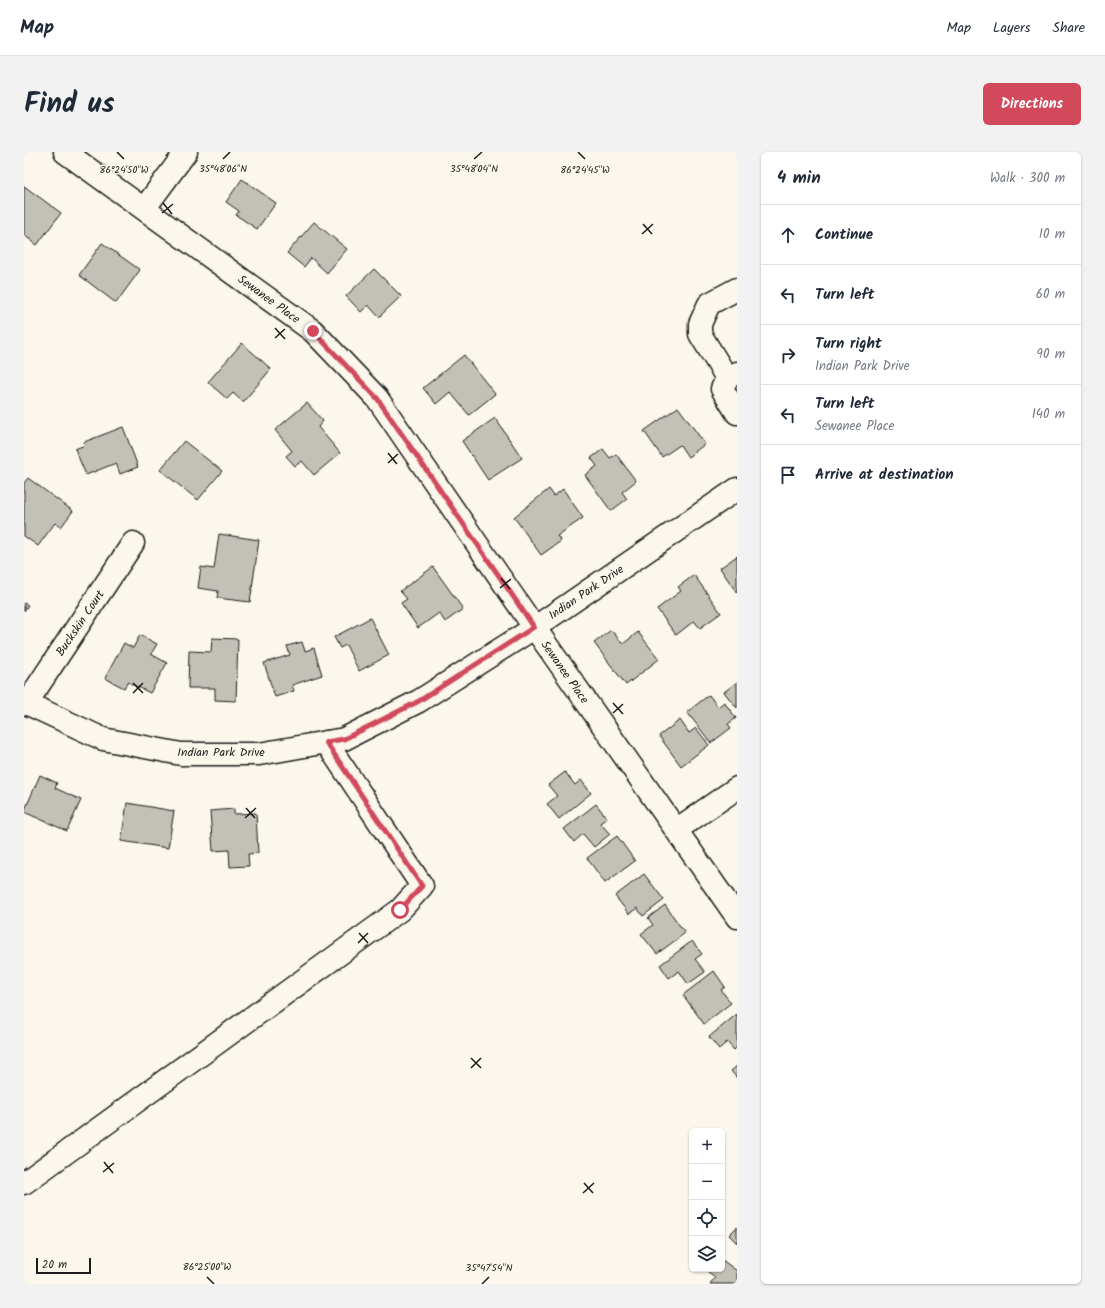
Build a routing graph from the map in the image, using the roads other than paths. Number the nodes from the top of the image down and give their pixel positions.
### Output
1 (65, 152) edge
2 (186, 152) edge
3 (144, 209) junction
4 (737, 289) edge
5 (732, 375) edge
6 (737, 413) edge
7 (737, 489) edge
8 (133, 543) dead end
9 (534, 627) junction
10 (25, 703) edge
11 (326, 742) junction
12 (737, 788) edge
13 (676, 830) junction
14 (737, 917) edge
15 (24, 1183) edge

1 - 3 street, Sewanee Place
2 - 3 street
3 - 9 street, Sewanee Place
4 - 5 street
5 - 6 street
7 - 9 street, Indian Park Drive
8 - 10 street, Buckskin Court
9 - 11 street, Indian Park Drive
9 - 13 street, Sewanee Place
10 - 11 street, Indian Park Drive
11 - 15 street
12 - 13 street
13 - 14 street, Sewanee Place

